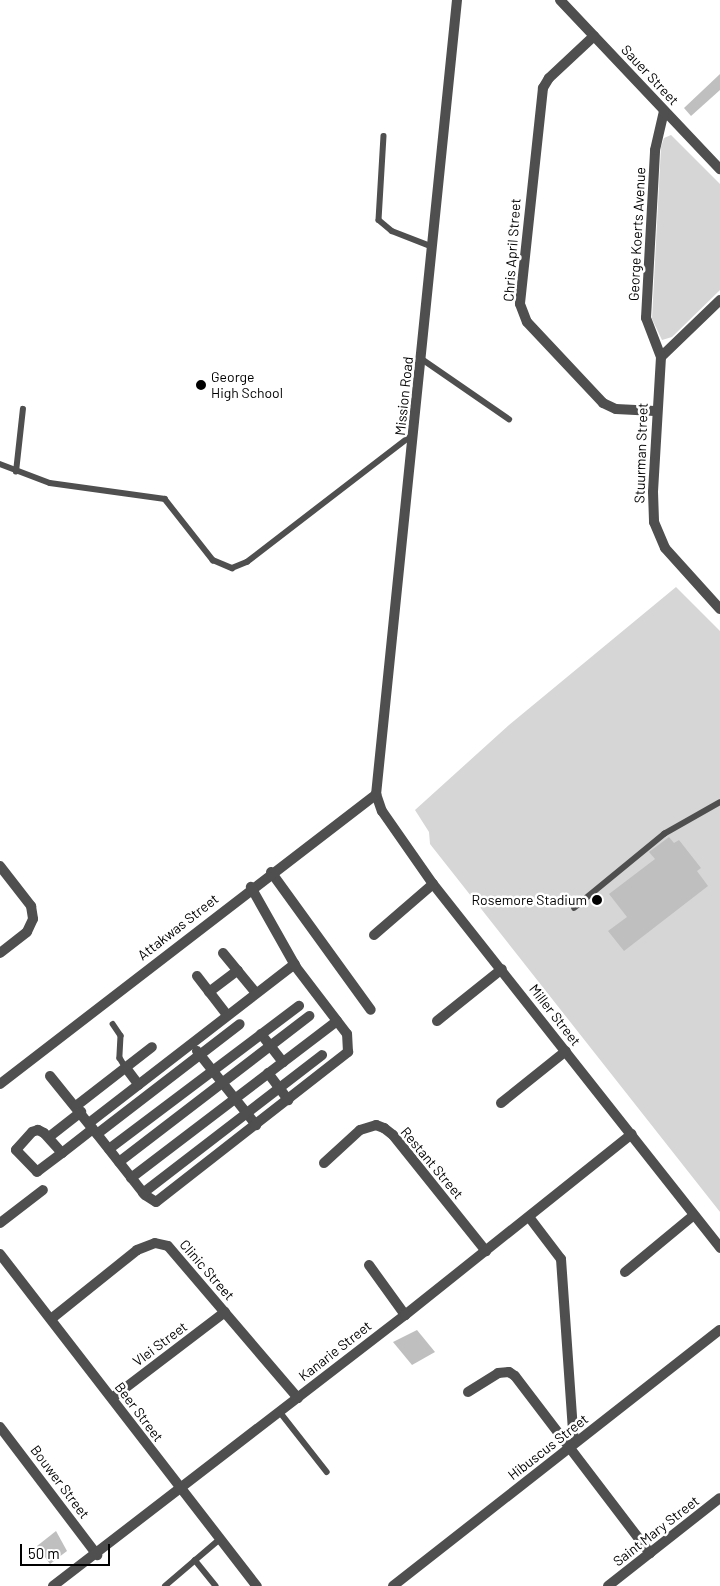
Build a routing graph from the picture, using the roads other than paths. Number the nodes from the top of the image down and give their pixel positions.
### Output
1 (457, 0) edge
2 (560, 0) edge
3 (594, 36) junction
4 (664, 111) junction
5 (384, 136) dead end
6 (720, 169) edge
7 (433, 247) junction
8 (720, 300) edge
9 (661, 357) junction
10 (422, 359) junction
11 (23, 410) dead end
12 (656, 411) junction
13 (509, 419) dead end
14 (414, 433) junction
15 (0, 464) edge
16 (16, 472) junction
17 (720, 609) edge
18 (376, 794) junction
19 (720, 802) edge
20 (0, 866) edge
21 (271, 872) junction
22 (434, 884) junction
23 (251, 887) junction
24 (574, 908) dead end
25 (374, 935) dead end
26 (224, 953) dead end
27 (0, 954) edge
28 (295, 964) junction
29 (238, 970) junction
30 (502, 970) junction
31 (196, 976) dead end
32 (209, 992) junction
33 (256, 993) junction
34 (299, 1006) dead end
35 (371, 1010) dead end
36 (227, 1015) junction
37 (310, 1016) dead end
38 (338, 1021) junction
39 (437, 1021) dead end
40 (113, 1024) dead end
41 (240, 1024) dead end
42 (261, 1034) junction
43 (190, 1044) junction
44 (270, 1046) junction
45 (152, 1047) dead end
46 (566, 1051) junction
47 (200, 1055) junction
48 (322, 1055) dead end
49 (282, 1062) junction
50 (126, 1068) junction
51 (214, 1072) junction
52 (268, 1073) junction
53 (50, 1076) dead end
54 (223, 1083) junction
55 (0, 1084) edge
56 (139, 1085) junction
57 (279, 1088) junction
58 (235, 1099) junction
59 (288, 1100) junction
60 (502, 1103) dead end
61 (79, 1109) junction
62 (246, 1113) junction
63 (256, 1125) junction
64 (93, 1128) junction
65 (632, 1134) junction
66 (49, 1137) junction
67 (109, 1149) junction
68 (62, 1153) junction
69 (119, 1162) junction
70 (324, 1164) dead end
71 (131, 1178) junction
72 (43, 1190) dead end
73 (143, 1192) junction
74 (694, 1215) junction
75 (529, 1217) junction
76 (0, 1223) edge
77 (720, 1248) edge
78 (486, 1250) junction
79 (0, 1254) edge
80 (369, 1265) dead end
81 (625, 1272) dead end
82 (225, 1312) junction
83 (405, 1315) junction
84 (51, 1319) junction
85 (720, 1330) edge
86 (468, 1392) dead end
87 (112, 1398) junction
88 (298, 1398) junction
89 (280, 1412) junction
90 (0, 1427) edge
91 (573, 1445) junction
92 (327, 1472) dead end
93 (181, 1489) junction
94 (720, 1498) edge
95 (220, 1539) junction
96 (650, 1553) junction
97 (97, 1555) junction
98 (195, 1560) junction
99 (53, 1586) edge
100 (165, 1586) edge
101 (216, 1586) edge
102 (256, 1586) edge
103 (393, 1586) edge
104 (608, 1586) edge

1 - 7 street, Mission Road
2 - 3 street, Sauer Street
3 - 4 street, Sauer Street
3 - 12 street, Chris April Street
4 - 6 street, Sauer Street
4 - 9 street, George Koerts Avenue
5 - 7 lane
7 - 10 street, Mission Road
8 - 9 street
9 - 12 street, Stuurman Street
10 - 13 lane
10 - 14 street, Mission Road
11 - 16 lane
12 - 17 street, Stuurman Street
14 - 16 lane
14 - 18 street, Mission Road
15 - 16 lane
18 - 21 street, Attakwas Street
18 - 22 street, Miller Street
19 - 24 lane
20 - 27 street
21 - 23 street, Attakwas Street
21 - 35 street
22 - 25 street
22 - 30 street, Miller Street
23 - 28 street
23 - 55 street, Attakwas Street
26 - 29 street
28 - 33 street
28 - 38 street
29 - 32 street
29 - 33 street
30 - 39 street
30 - 46 street, Miller Street
31 - 32 street
32 - 36 street
33 - 36 street
34 - 42 street
36 - 43 street
37 - 44 street
38 - 49 street
38 - 59 street
40 - 50 lane
41 - 47 street
42 - 44 street
42 - 51 street
43 - 47 street
43 - 56 street
44 - 49 street
44 - 54 street
45 - 50 street
46 - 60 street
46 - 65 street, Miller Street
47 - 51 street
47 - 64 street
48 - 57 street
49 - 52 street
50 - 56 street
50 - 61 street
51 - 54 street
51 - 67 street
52 - 57 street
52 - 58 street
53 - 61 street
54 - 58 street
54 - 69 street
56 - 64 street
57 - 59 street
57 - 62 street
58 - 62 street
58 - 71 street
59 - 63 street
61 - 64 street
61 - 66 street
62 - 63 street
62 - 73 street
63 - 73 street
64 - 67 street
64 - 68 street
65 - 74 street, Miller Street
65 - 75 street, Kanarie Street
66 - 68 street
66 - 68 street
67 - 69 street
69 - 71 street
70 - 78 street, Restant Street
71 - 73 street
72 - 76 street
74 - 77 street, Miller Street
74 - 81 street
75 - 78 street, Kanarie Street
75 - 91 street
78 - 83 street, Kanarie Street
79 - 84 street, Beer Street
80 - 83 street
82 - 84 street, Clinic Street
82 - 87 street, Vlei Street
82 - 88 street, Clinic Street
83 - 88 street, Kanarie Street
84 - 87 street, Beer Street
85 - 91 street, Hibuscus Street
86 - 91 street
87 - 93 street, Beer Street
88 - 89 street, Kanarie Street
89 - 92 lane
89 - 93 street, Kanarie Street
90 - 97 street, Bouwer Street
91 - 96 street
91 - 103 street, Hibuscus Street
93 - 95 street, Beer Street
93 - 97 street, Kanarie Street
94 - 96 street, Saint Mary Street
95 - 98 lane
95 - 102 street, Beer Street
96 - 104 street, Saint Mary Street
97 - 99 street, Kanarie Street
98 - 100 lane
98 - 101 lane

